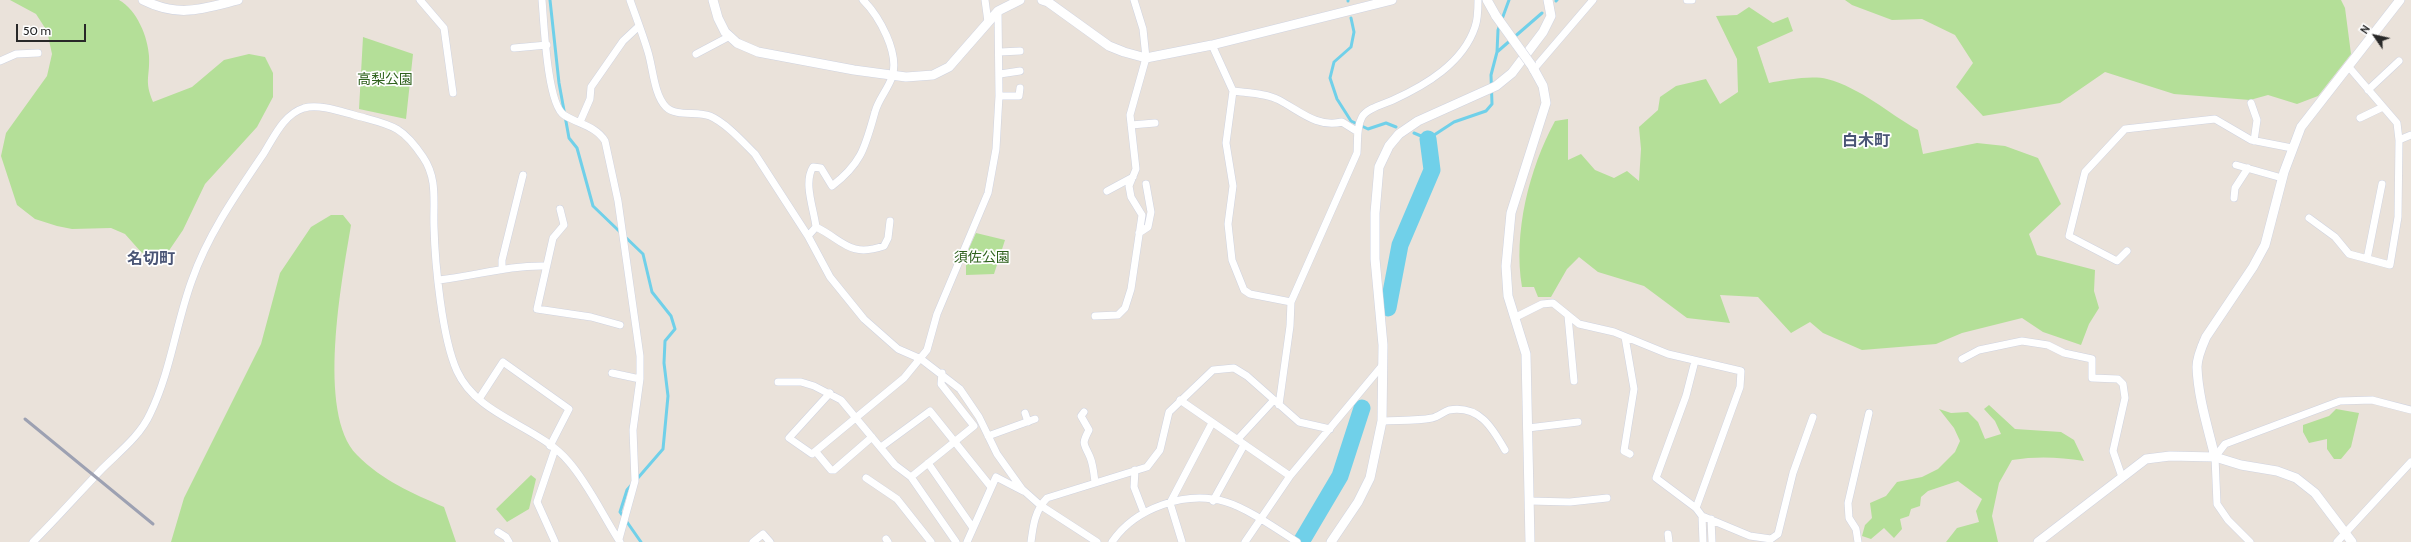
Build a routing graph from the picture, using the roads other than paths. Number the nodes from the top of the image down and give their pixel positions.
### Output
1 (143, 0) edge
2 (238, 0) edge
3 (420, 0) edge
4 (542, 0) edge
5 (630, 0) edge
6 (713, 0) edge
7 (863, 0) edge
8 (985, 0) edge
9 (1020, 0) edge
10 (1134, 0) edge
11 (1392, 0) edge
12 (1478, 0) edge
13 (1487, 0) edge
14 (1548, 0) edge
15 (1593, 0) edge
16 (1687, 0) edge
17 (1692, 0) edge
18 (2399, 0) edge
19 (1046, 1) edge
20 (998, 11) junction
21 (988, 22) junction
22 (639, 26) junction
23 (730, 36) junction
24 (1212, 45) junction
25 (547, 46) junction
26 (514, 48) dead end
27 (1020, 51) dead end
28 (1000, 52) junction
29 (38, 53) dead end
30 (696, 54) dead end
31 (1146, 58) junction
32 (0, 61) edge
33 (2399, 61) dead end
34 (2348, 66) junction
35 (1532, 68) junction
36 (1020, 71) dead end
37 (1000, 74) junction
38 (893, 76) junction
39 (1020, 88) dead end
40 (2368, 90) junction
41 (1233, 91) junction
42 (453, 93) dead end
43 (999, 96) junction
44 (2251, 103) dead end
45 (2383, 107) junction
46 (2360, 118) dead end
47 (580, 122) junction
48 (1155, 123) dead end
49 (1131, 125) junction
50 (1358, 132) junction
51 (2411, 135) edge
52 (2399, 140) junction
53 (2254, 141) junction
54 (2292, 148) junction
55 (2236, 165) dead end
56 (2248, 168) junction
57 (524, 175) dead end
58 (1133, 177) junction
59 (2282, 178) junction
60 (1146, 184) dead end
61 (2382, 184) dead end
62 (1107, 191) dead end
63 (2234, 198) dead end
64 (560, 209) dead end
65 (2309, 218) dead end
66 (890, 221) dead end
67 (816, 227) junction
68 (1139, 233) junction
69 (808, 236) junction
70 (2127, 251) dead end
71 (2366, 259) junction
72 (546, 266) junction
73 (502, 268) junction
74 (439, 280) junction
75 (1291, 302) junction
76 (1095, 316) dead end
77 (1568, 316) junction
78 (1516, 318) junction
79 (620, 325) dead end
80 (1626, 337) junction
81 (921, 359) junction
82 (1962, 359) dead end
83 (1695, 361) junction
84 (1382, 368) junction
85 (612, 373) dead end
86 (942, 373) junction
87 (640, 379) junction
88 (1574, 381) dead end
89 (778, 382) dead end
90 (830, 393) junction
91 (479, 399) junction
92 (1180, 400) junction
93 (1276, 403) junction
94 (2411, 410) edge
95 (1084, 412) dead end
96 (1024, 413) dead end
97 (1869, 413) dead end
98 (1813, 417) dead end
99 (857, 418) junction
100 (1382, 421) junction
101 (1578, 422) dead end
102 (1212, 423) junction
103 (1528, 428) junction
104 (1330, 429) junction
105 (988, 436) junction
106 (872, 437) junction
107 (956, 440) junction
108 (1237, 440) junction
109 (1244, 445) junction
110 (553, 447) junction
111 (880, 447) junction
112 (1505, 450) dead end
113 (816, 452) junction
114 (1630, 454) dead end
115 (2215, 457) junction
116 (2411, 462) edge
117 (928, 463) junction
118 (1135, 470) junction
119 (1290, 476) junction
120 (911, 477) junction
121 (2122, 477) junction
122 (866, 478) dead end
123 (1095, 482) junction
124 (991, 488) junction
125 (1025, 492) junction
126 (1607, 498) dead end
127 (1214, 501) junction
128 (1529, 501) junction
129 (1170, 503) junction
130 (1040, 505) junction
131 (1696, 508) junction
132 (1144, 512) junction
133 (1702, 516) junction
134 (1260, 519) junction
135 (1711, 519) junction
136 (973, 528) junction
137 (498, 532) dead end
138 (2346, 533) junction
139 (620, 541) edge
140 (1296, 541) edge
141 (33, 542) edge
142 (509, 542) edge
143 (555, 542) edge
144 (753, 542) edge
145 (770, 542) edge
146 (931, 542) edge
147 (956, 542) edge
148 (967, 542) edge
149 (1031, 542) edge
150 (1098, 542) edge
151 (1112, 542) edge
152 (1182, 542) edge
153 (1244, 542) edge
154 (1331, 542) edge
155 (1530, 542) edge
156 (1703, 542) edge
157 (1712, 542) edge
158 (1858, 542) edge
159 (2038, 542) edge
160 (2250, 542) edge
161 (2337, 542) edge
162 (2352, 542) edge

1 - 2 street
3 - 42 street
4 - 25 street
5 - 22 street
6 - 23 street
7 - 38 street
8 - 21 street
9 - 20 street
10 - 31 street
11 - 24 street
12 - 50 street
13 - 35 street, bridge
14 - 84 street
15 - 35 street
16 - 17 street
18 - 34 street
19 - 31 street
20 - 21 street
20 - 28 street
21 - 38 street
22 - 47 street
22 - 69 street
23 - 30 street
23 - 38 street
24 - 31 street
24 - 41 street
25 - 26 street
25 - 47 street
27 - 28 street
28 - 37 street
29 - 32 street
31 - 49 street
33 - 40 street
34 - 40 street
34 - 54 street
35 - 78 street
36 - 37 street
37 - 43 street
38 - 67 street
39 - 43 street
40 - 45 street
41 - 50 street
41 - 75 street
43 - 81 street
44 - 53 street
45 - 46 street
45 - 52 street
47 - 87 street
48 - 49 street
49 - 58 street
50 - 75 street
51 - 52 street
52 - 71 street
53 - 54 street
53 - 70 street
54 - 59 street
55 - 56 street
56 - 59 street
56 - 63 street
57 - 73 street
58 - 62 street
58 - 68 street
59 - 115 street
60 - 68 street
61 - 71 street
64 - 72 street
65 - 71 street
66 - 67 street
67 - 69 street
68 - 76 street
69 - 81 street
72 - 73 street
72 - 79 street
73 - 74 street
74 - 91 street
74 - 141 street
75 - 93 street
77 - 78 street
77 - 80 street
77 - 88 street
78 - 103 street
80 - 83 street
80 - 114 street
81 - 86 street
81 - 99 street
82 - 121 street
83 - 131 street
83 - 131 street
84 - 100 street
84 - 104 street
85 - 87 street
86 - 105 street
86 - 107 street
87 - 139 street
89 - 90 street
90 - 99 street
90 - 113 street
91 - 110 street
91 - 110 street
92 - 93 street
92 - 102 street
92 - 118 street
93 - 104 street
93 - 108 street
94 - 115 street
95 - 123 street
96 - 105 street
97 - 158 street
98 - 135 street
99 - 106 street
99 - 113 street
100 - 112 street
100 - 154 street
101 - 103 street
102 - 108 street
102 - 129 street
103 - 128 street
104 - 119 street
105 - 125 street
106 - 111 street
106 - 113 street
107 - 111 street
107 - 117 street
107 - 124 street
108 - 109 street
109 - 119 street
109 - 127 street
110 - 139 street
110 - 143 street
111 - 120 street
115 - 121 street
115 - 138 street
115 - 160 street
116 - 138 street
117 - 120 street
117 - 136 street
118 - 123 street
118 - 132 street
119 - 134 street
120 - 147 street
121 - 159 street
122 - 146 street
123 - 130 street
124 - 125 street
124 - 136 street
125 - 130 street
126 - 128 street
127 - 129 street
127 - 134 street
128 - 155 street
129 - 132 street
129 - 152 street
130 - 149 street
130 - 150 street
131 - 133 street
132 - 151 street
133 - 135 street
133 - 156 street
134 - 140 street
134 - 153 street
135 - 157 street
136 - 148 street
137 - 142 street
138 - 161 street
138 - 162 street
144 - 145 street

